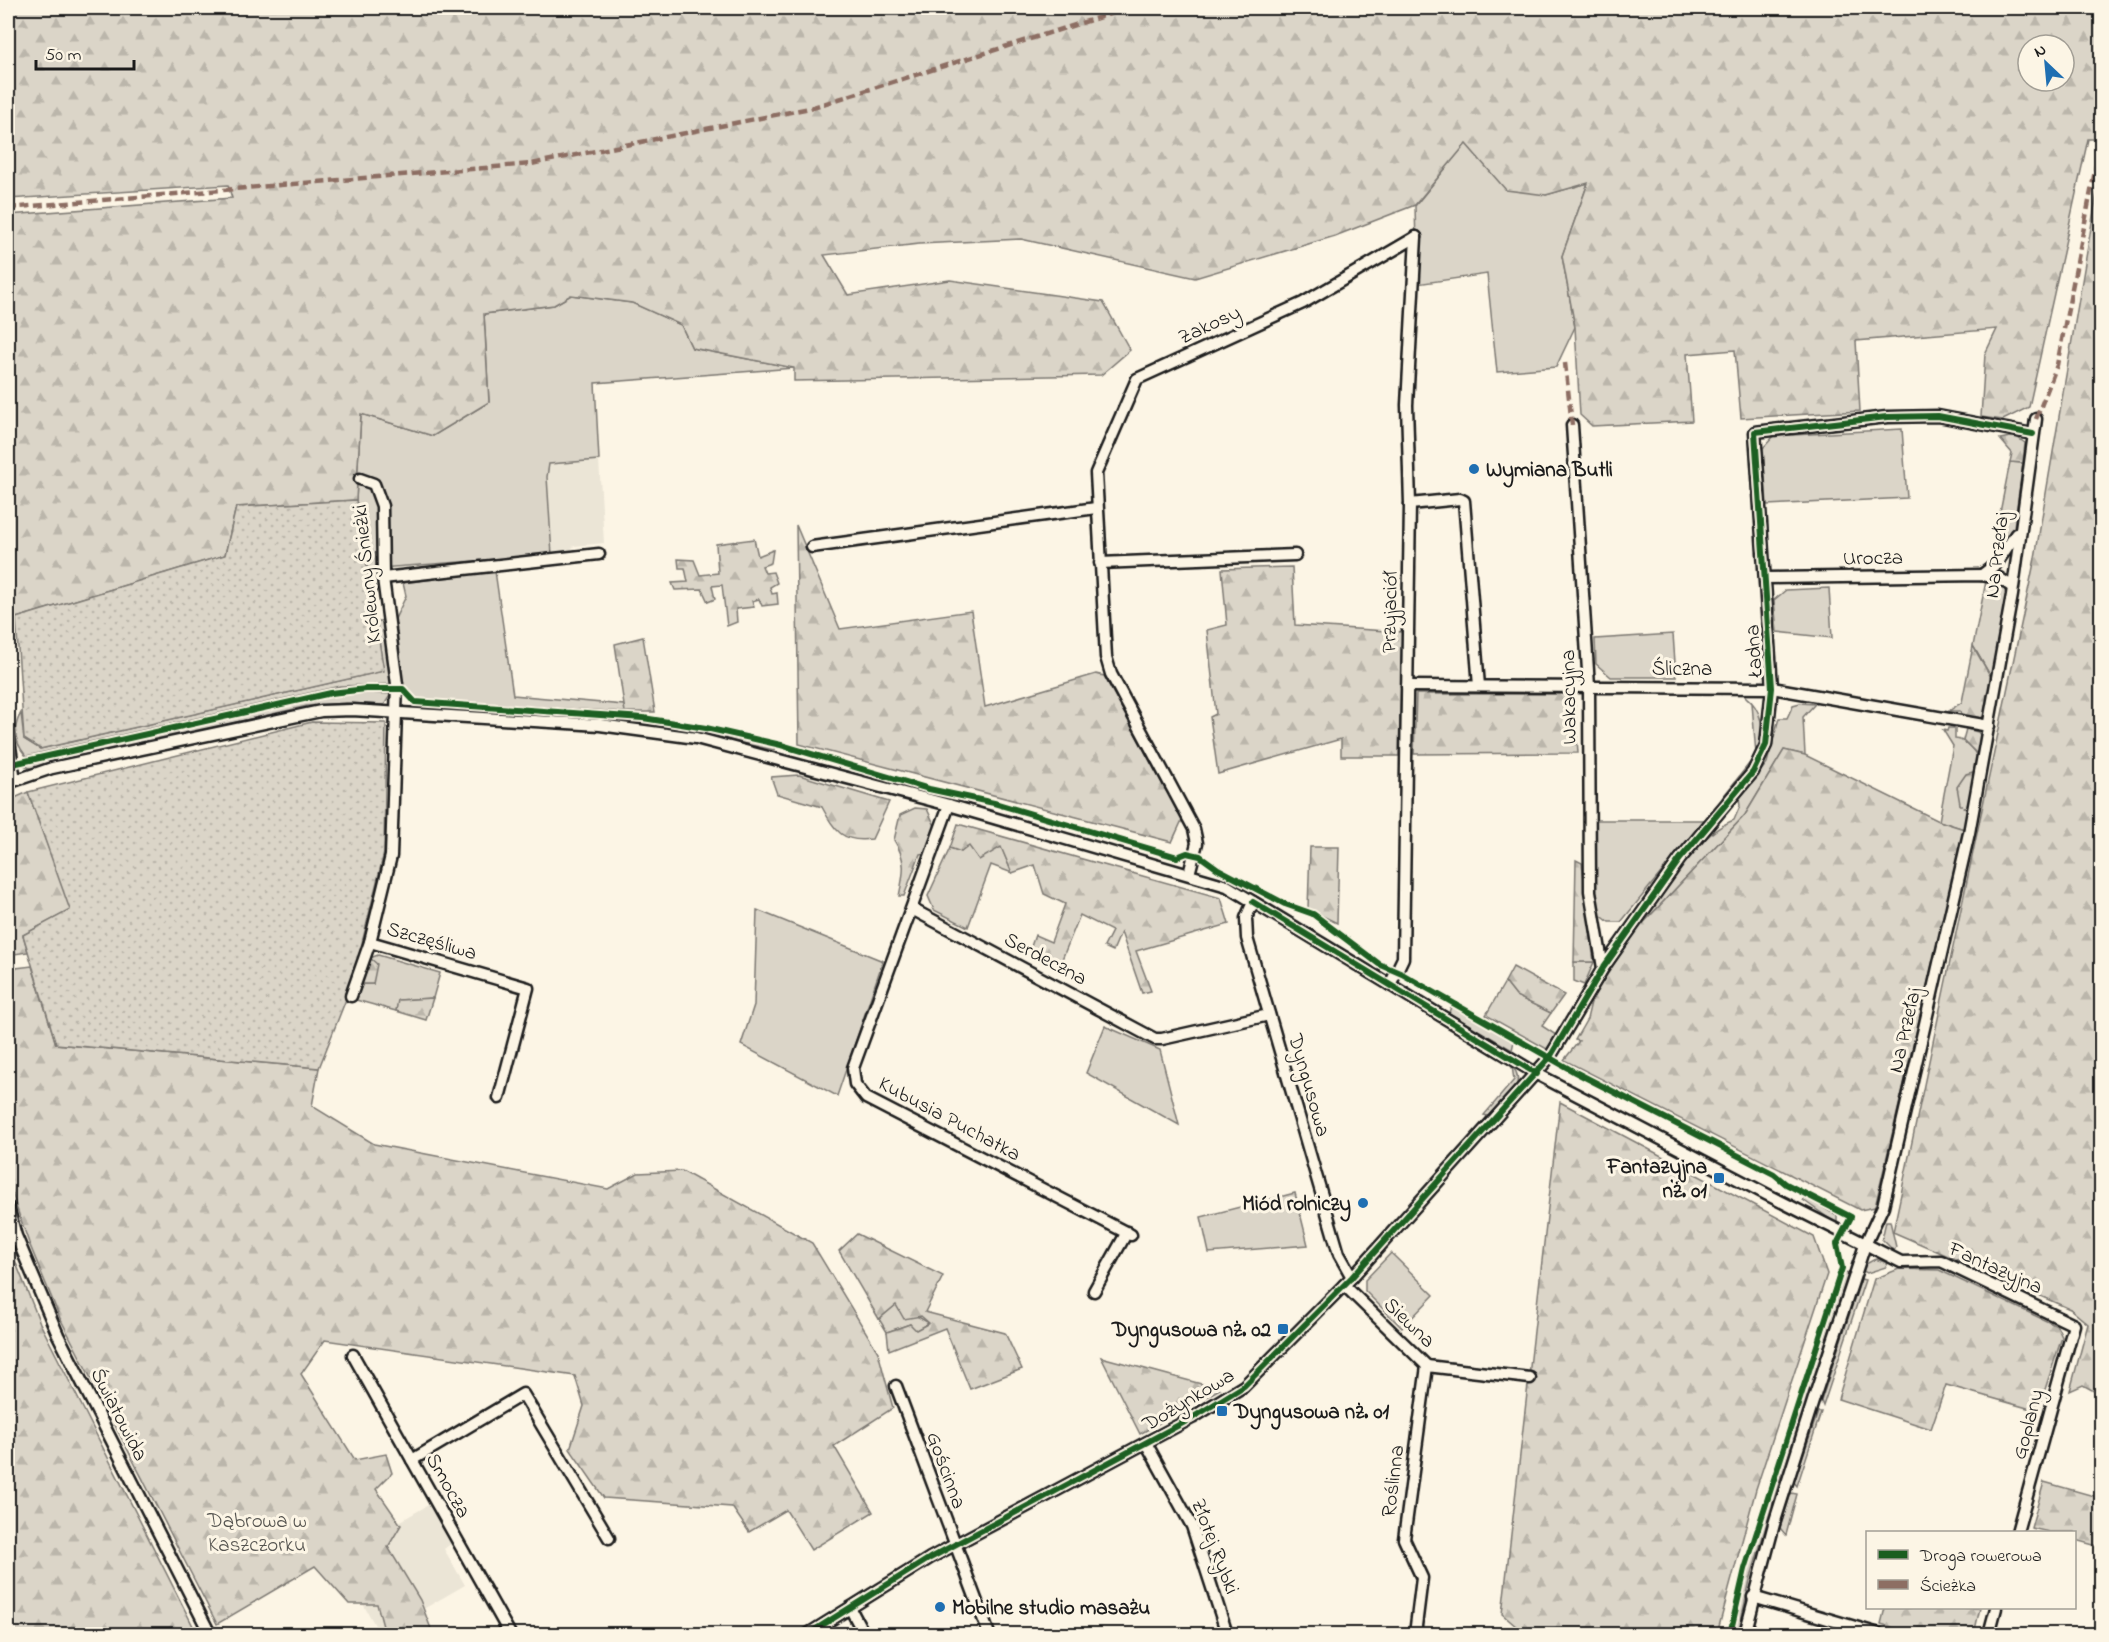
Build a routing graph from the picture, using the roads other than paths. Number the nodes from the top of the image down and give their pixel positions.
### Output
1 (1416, 237) joint
2 (2036, 419) dead end
3 (1572, 425) dead end
4 (2033, 434) junction
5 (360, 479) dead end
6 (1410, 504) junction
7 (1096, 508) junction
8 (2019, 526) junction
9 (812, 547) dead end
10 (599, 554) dead end
11 (1294, 555) dead end
12 (1100, 563) junction
13 (1982, 574) junction
14 (383, 578) junction
15 (1765, 578) junction
16 (2011, 586) junction
17 (1407, 686) junction
18 (1479, 686) junction
19 (1588, 686) junction
20 (1772, 688) junction
21 (396, 712) junction
22 (1989, 726) junction
23 (8, 734) edge
24 (11, 781) edge
25 (949, 805) junction
26 (1189, 874) junction
27 (1253, 902) junction
28 (912, 909) junction
29 (370, 942) junction
30 (1603, 968) junction
31 (1390, 985) junction
32 (351, 996) dead end
33 (1269, 1015) junction
34 (1537, 1074) junction
35 (499, 1098) dead end
36 (8, 1207) edge
37 (1865, 1245) junction
38 (1348, 1281) junction
39 (1094, 1291) dead end
40 (2074, 1325) joint
41 (354, 1355) dead end
42 (1427, 1366) junction
43 (1530, 1378) dead end
44 (896, 1386) dead end
45 (1146, 1443) junction
46 (412, 1460) junction
47 (2018, 1531) edge
48 (609, 1538) dead end
49 (956, 1545) junction
50 (1754, 1597) junction
51 (850, 1608) junction
52 (1996, 1609) edge
53 (210, 1635) edge
54 (510, 1635) edge
55 (808, 1635) edge
56 (864, 1635) edge
57 (989, 1635) edge
58 (1227, 1635) edge
59 (1415, 1635) edge
60 (1745, 1635) edge
61 (1879, 1635) edge
62 (1989, 1635) edge

1 - 6 street, Przyjaciół
1 - 7 street, Zakosy
2 - 4 street, Na Przełaj
3 - 19 street, Wakacyjna
4 - 8 street, Na Przełaj
4 - 15 street, Ładna
5 - 14 street, Królewny Śnieżki
6 - 17 street, Przyjaciół
6 - 18 street
7 - 9 street
7 - 12 street, Zakosy
8 - 13 street
8 - 16 street, Na Przełaj
10 - 14 street
11 - 12 street
12 - 26 street, Zakosy
13 - 15 street, Urocza
13 - 16 street, Urocza
14 - 21 street, Królewny Śnieżki
15 - 20 street, Ładna
16 - 22 street, Na Przełaj
17 - 18 street, Śliczna
17 - 31 street, Przyjaciół
18 - 19 street, Śliczna
19 - 20 street, Śliczna
19 - 30 street, Wakacyjna
20 - 22 street, Śliczna
20 - 30 street, Ładna
21 - 24 street
21 - 25 street
21 - 29 street, Szczęśliwa
22 - 37 street, Na Przełaj
23 - 24 street
25 - 26 street
25 - 28 street
26 - 27 street
27 - 31 street
27 - 33 street, Dyngusowa
28 - 33 street, Serdeczna
28 - 39 street, Kubusia Puchatka
29 - 32 street
29 - 35 street, Szczęśliwa
30 - 34 street, Ładna
31 - 34 street
33 - 38 street, Dyngusowa
34 - 37 street
34 - 38 street, Dożynkowa
36 - 53 street, Światowida
37 - 40 street, Fantazyjna
37 - 50 street, Na Przełaj
38 - 42 street, Siewna
38 - 45 street, Dożynkowa
40 - 47 street, Goplany
41 - 46 street, Smocza
42 - 43 street, Siewna
42 - 59 street, Roślinna
44 - 49 street, Gościnna
45 - 49 street, Dożynkowa
45 - 58 street, Złotej Rybki
46 - 48 street
46 - 54 street, Smocza
49 - 51 street, Dożynkowa
49 - 57 street, Gościnna
50 - 60 street, Na Przełaj
50 - 61 street
51 - 55 street, Dożynkowa
51 - 56 street
52 - 62 street

